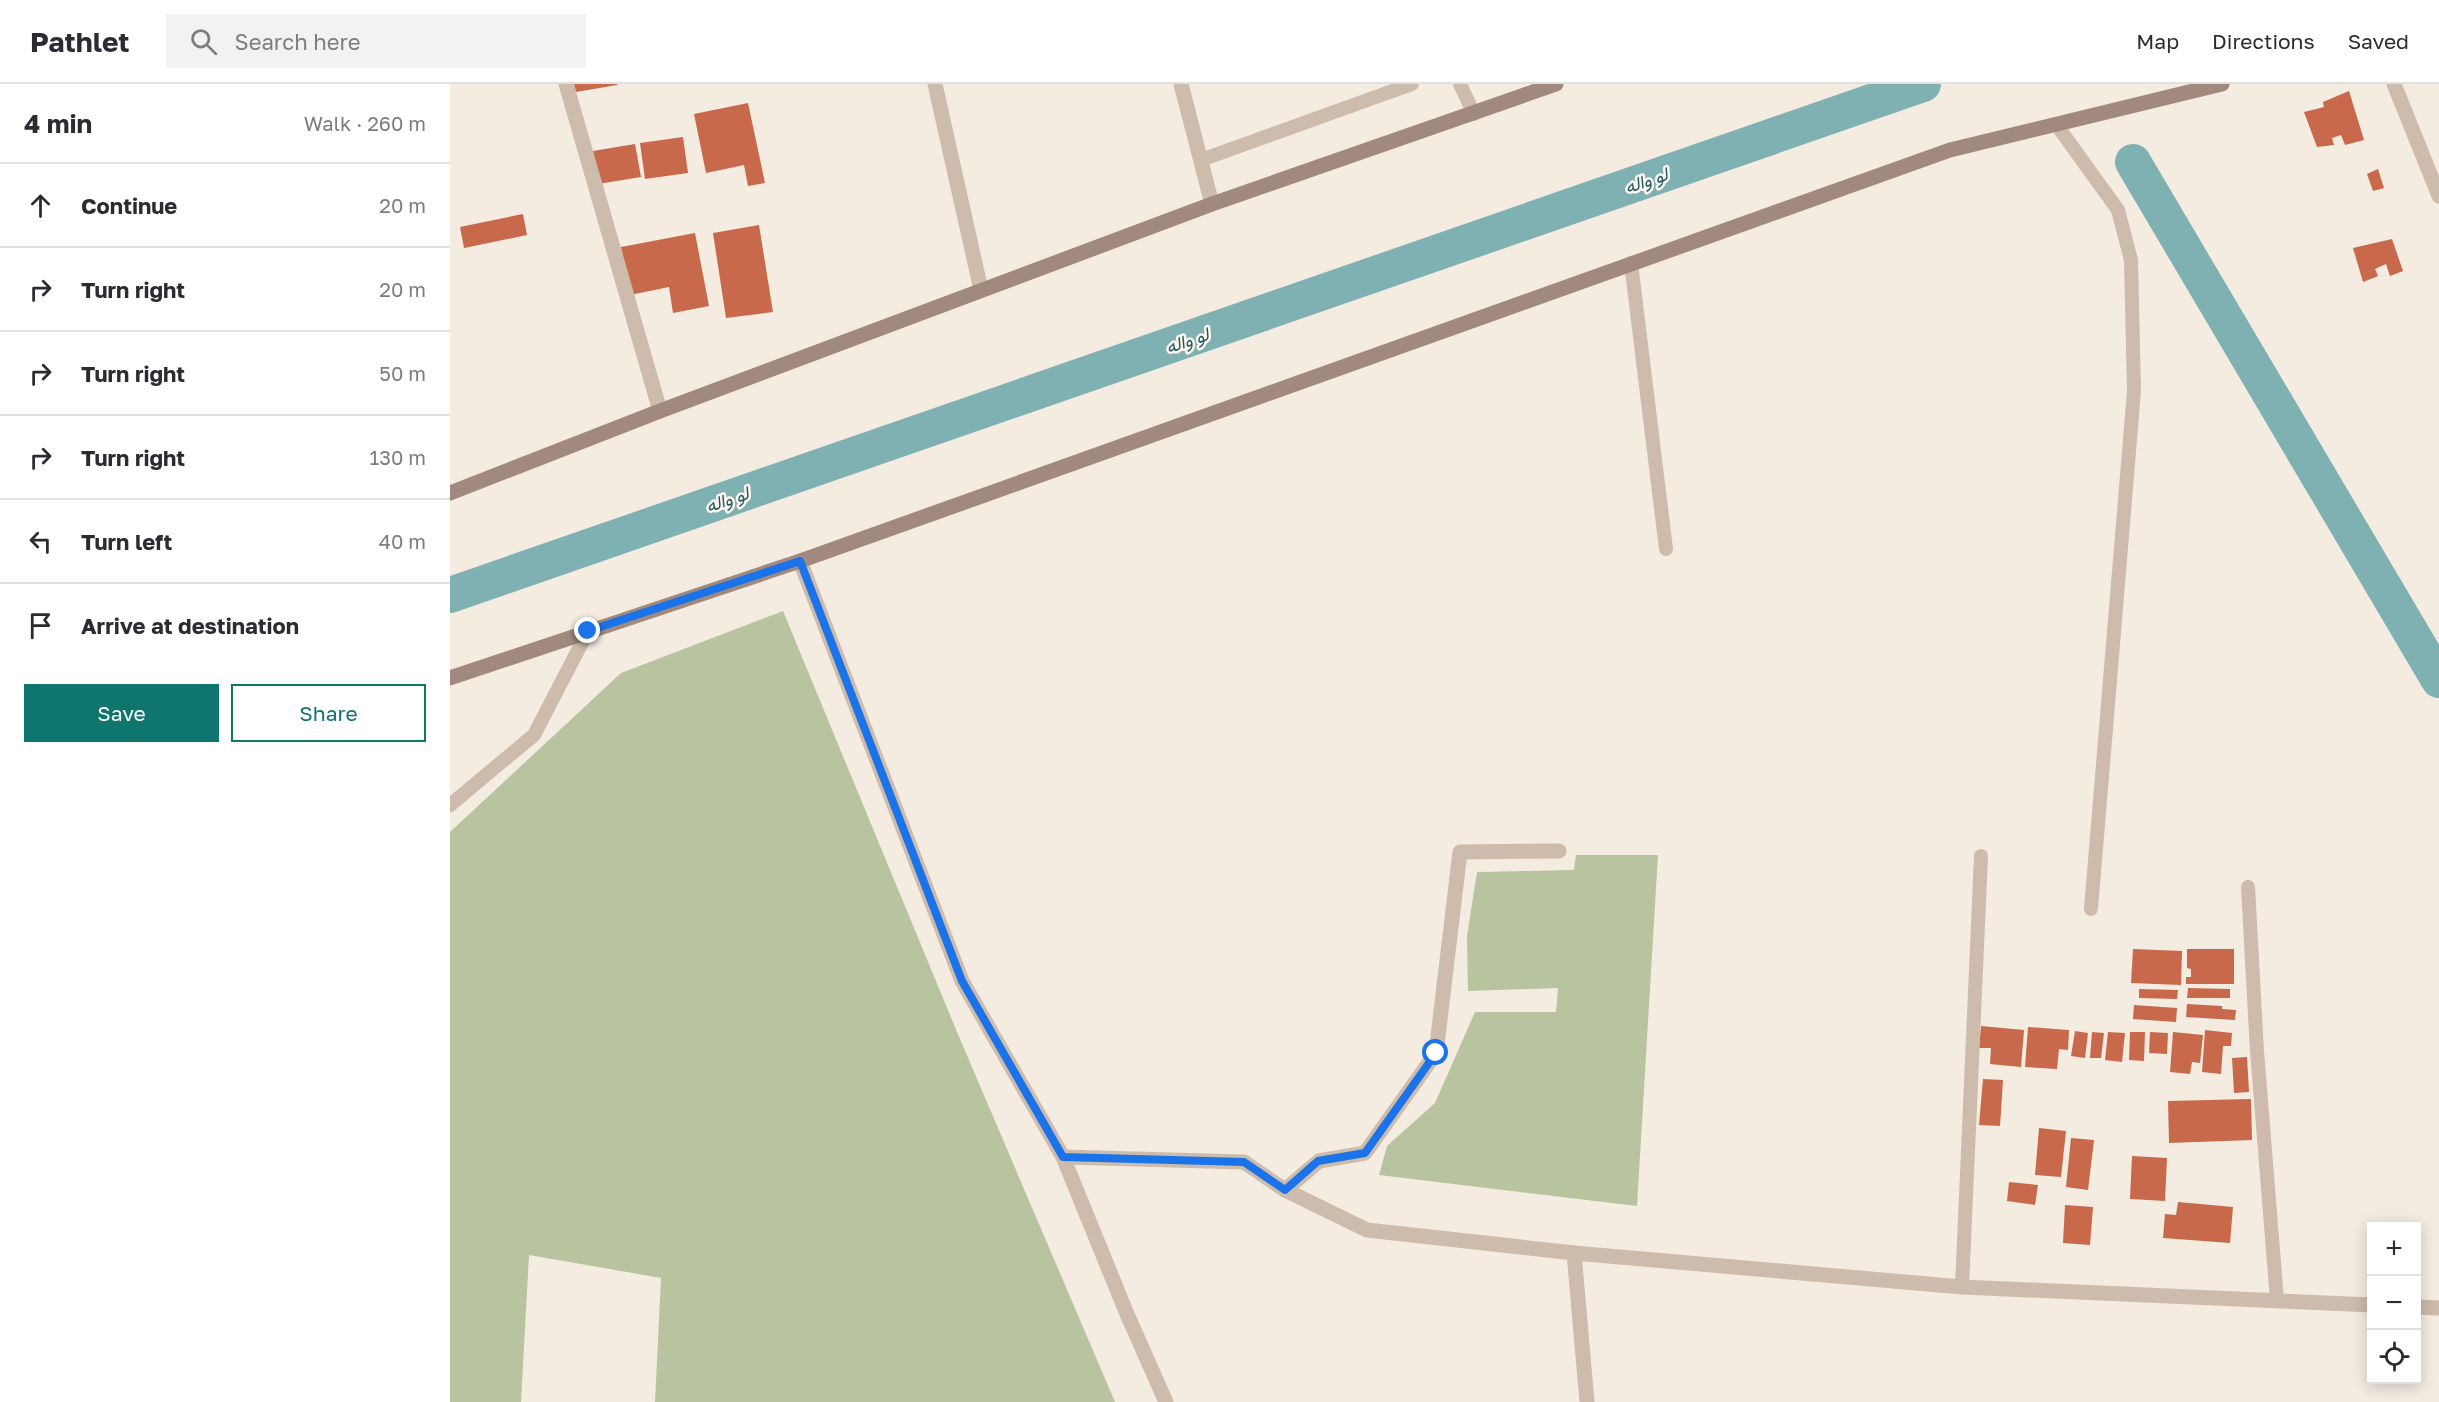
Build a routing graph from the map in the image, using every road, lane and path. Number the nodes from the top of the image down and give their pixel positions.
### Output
1 (566, 84) edge
2 (935, 84) edge
3 (1181, 84) edge
4 (1412, 84) edge
5 (1460, 84) edge
6 (1556, 84) edge
7 (2222, 84) edge
8 (2394, 84) edge
9 (1474, 114) junction
10 (2056, 124) junction
11 (1201, 160) junction
12 (2439, 196) edge
13 (1212, 204) junction
14 (1631, 263) junction
15 (981, 290) junction
16 (660, 411) junction
17 (450, 493) edge
18 (1666, 549) dead end
19 (800, 561) junction
20 (588, 631) junction
21 (450, 678) edge
22 (450, 805) edge
23 (1558, 851) dead end
24 (1982, 856) dead end
25 (2248, 887) dead end
26 (2091, 909) dead end
27 (1063, 1157) junction
28 (1285, 1190) junction
29 (1574, 1253) junction
30 (1962, 1287) junction
31 (2277, 1300) junction
32 (2367, 1305) edge
33 (2421, 1307) edge
34 (2439, 1308) edge
35 (1166, 1402) edge
36 (1587, 1402) edge

1 - 16 street
2 - 15 street
3 - 11 street
4 - 11 lane
5 - 9 lane
6 - 9 street
7 - 10 street
8 - 12 street
9 - 13 street
10 - 14 street
10 - 26 lane
11 - 13 street
13 - 15 street
14 - 18 lane
14 - 19 street
15 - 16 street
16 - 17 street
19 - 20 street
19 - 27 street
20 - 21 street
20 - 22 lane
23 - 28 street
24 - 30 lane
25 - 31 lane
27 - 28 street
27 - 35 street
28 - 29 street
29 - 30 street
29 - 36 street
30 - 31 street
31 - 32 street
33 - 34 street

